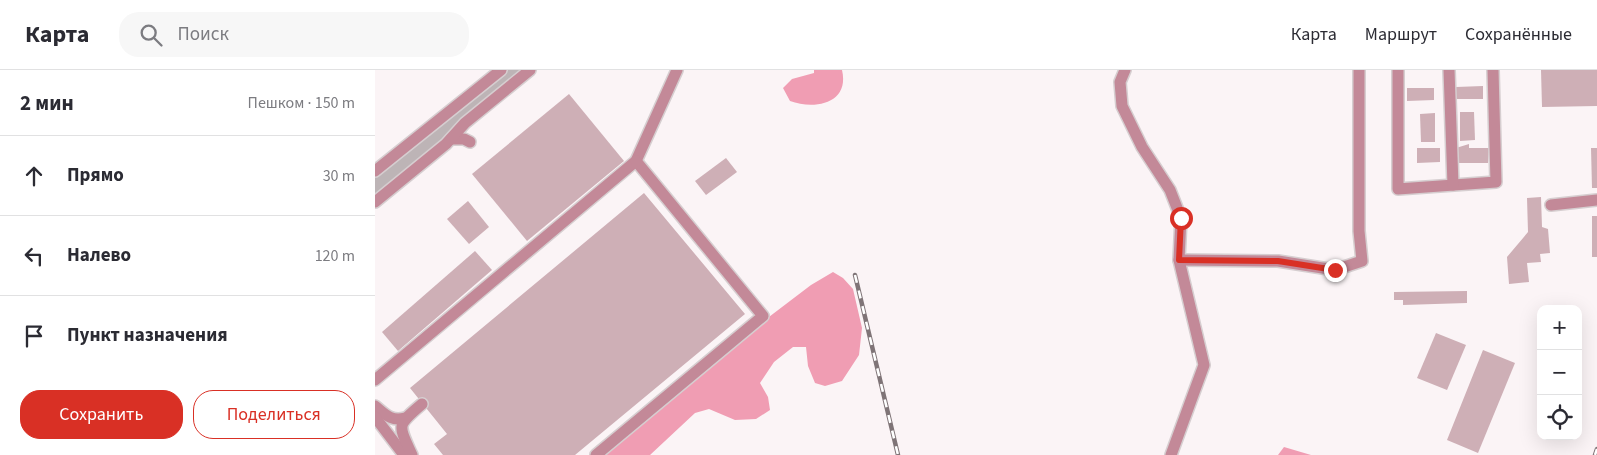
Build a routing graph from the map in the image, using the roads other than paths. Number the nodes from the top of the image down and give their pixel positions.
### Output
1 (501, 70) edge
2 (530, 70) edge
3 (677, 70) edge
4 (1125, 70) edge
5 (1359, 70) edge
6 (1398, 70) edge
7 (1449, 70) edge
8 (1493, 70) edge
9 (451, 139) junction
10 (469, 142) dead end
11 (635, 161) junction
12 (375, 171) edge
13 (1453, 185) junction
14 (1597, 200) edge
15 (375, 202) edge
16 (1551, 205) dead end
17 (1179, 260) junction
18 (375, 380) edge
19 (422, 404) dead end
20 (375, 406) edge
21 (375, 417) edge
22 (405, 418) junction
23 (404, 455) edge
24 (412, 455) edge
25 (596, 455) edge
26 (1171, 455) edge

1 - 12 street
2 - 9 street
3 - 11 street
4 - 17 street
5 - 17 street
6 - 13 street
7 - 13 street
8 - 13 street
9 - 10 street
9 - 15 street
11 - 18 street
11 - 25 street
14 - 16 street
17 - 26 street
19 - 22 street
20 - 22 street
21 - 23 street
22 - 24 street

